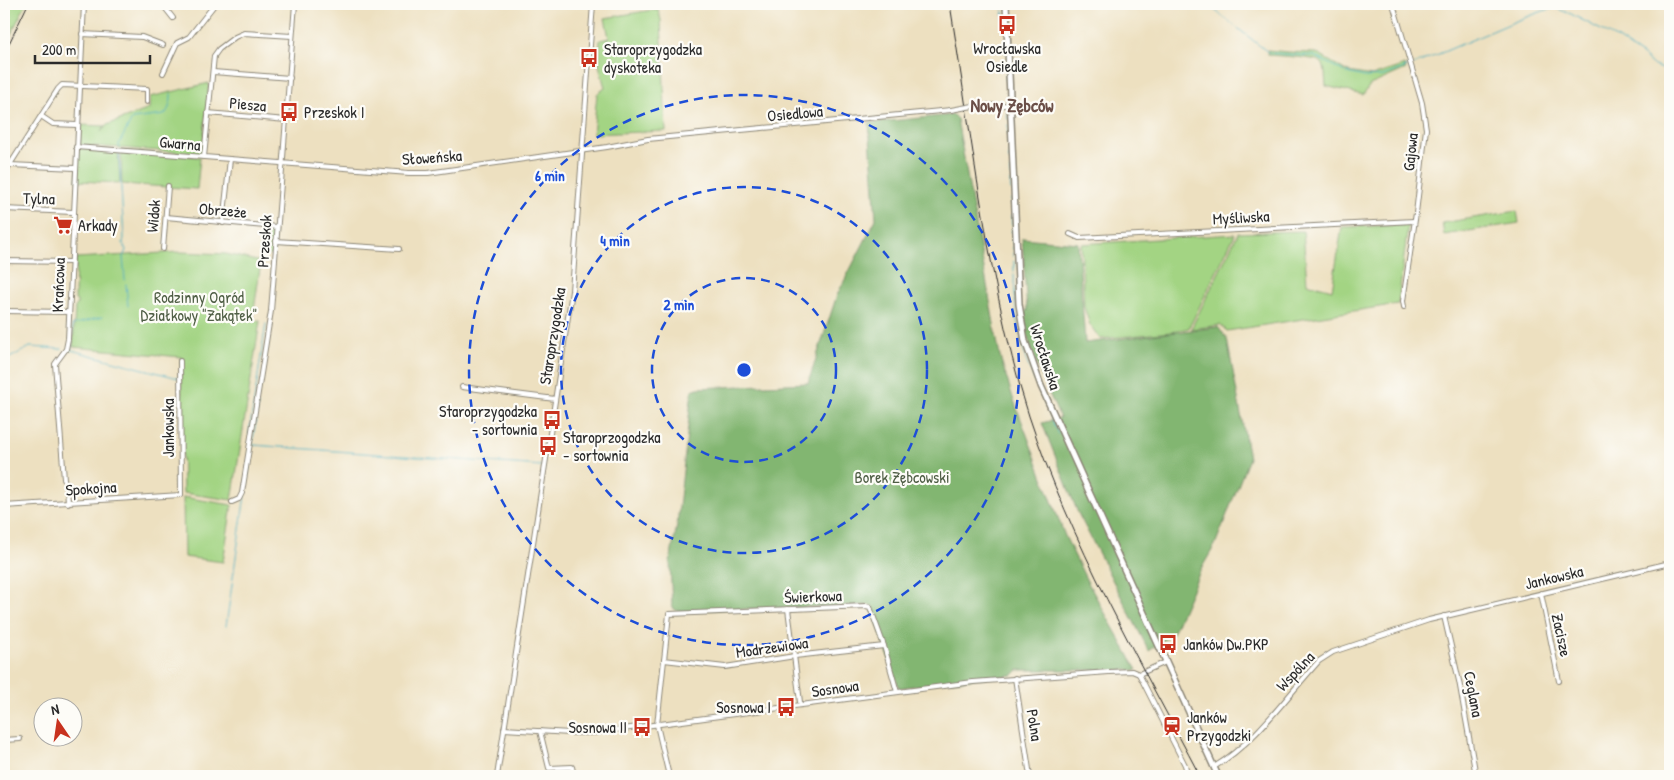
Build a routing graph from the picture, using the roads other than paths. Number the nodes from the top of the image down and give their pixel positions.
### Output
1 (84, 4) edge
2 (162, 4) edge
3 (215, 4) edge
4 (295, 4) edge
5 (593, 4) edge
6 (1006, 4) edge
7 (1393, 4) edge
8 (173, 18) dead end
9 (82, 34) junction
10 (292, 36) junction
11 (163, 45) dead end
12 (213, 72) junction
13 (163, 74) dead end
14 (290, 78) junction
15 (80, 85) junction
16 (147, 102) dead end
17 (1010, 105) junction
18 (208, 113) junction
19 (41, 116) junction
20 (286, 120) junction
21 (77, 125) junction
22 (76, 148) junction
23 (582, 150) junction
24 (204, 157) junction
25 (230, 159) junction
26 (10, 164) junction
27 (282, 164) junction
28 (75, 168) junction
29 (4, 174) edge
30 (168, 186) dead end
31 (4, 209) edge
32 (73, 212) junction
33 (166, 218) junction
34 (1414, 221) junction
35 (223, 223) junction
36 (277, 227) junction
37 (1070, 234) dead end
38 (276, 241) junction
39 (163, 249) dead end
40 (399, 249) dead end
41 (4, 260) edge
42 (71, 262) junction
43 (1404, 307) dead end
44 (4, 311) edge
45 (69, 312) junction
46 (180, 362) dead end
47 (462, 387) dead end
48 (555, 399) junction
49 (181, 495) joint
50 (232, 502) dead end
51 (68, 503) junction
52 (4, 506) edge
53 (1670, 563) edge
54 (1541, 593) junction
55 (788, 609) junction
56 (1444, 616) junction
57 (884, 646) junction
58 (795, 656) junction
59 (664, 660) junction
60 (1166, 662) junction
61 (1139, 674) junction
62 (1015, 678) junction
63 (1559, 681) dead end
64 (897, 692) junction
65 (800, 702) dead end
66 (658, 725) junction
67 (504, 729) junction
68 (540, 732) junction
69 (20, 739) dead end
70 (4, 740) edge
71 (1214, 767) junction
72 (497, 776) edge
73 (574, 776) edge
74 (669, 776) edge
75 (1030, 776) edge
76 (1188, 776) edge
77 (1218, 776) edge
78 (1476, 776) edge

1 - 9 street, Krańcowa
2 - 8 street
3 - 13 street
4 - 10 street, Przeskok
5 - 23 street, Staroprzygodzka
6 - 17 main road, Wrocławska
7 - 34 street, Gajowa
9 - 11 street
9 - 15 street, Krańcowa
10 - 12 street, Piesza
10 - 14 street, Przeskok
12 - 14 street, Piesza
12 - 18 street, Piesza
14 - 20 street, Przeskok
15 - 16 street
15 - 19 street
15 - 21 street, Krańcowa
17 - 23 street, Osiedlowa, bridge
17 - 60 main road, Wrocławska
18 - 20 street, Piesza
18 - 24 street, Piesza
19 - 21 street
19 - 26 street
20 - 27 street, Przeskok
21 - 22 street, Krańcowa
22 - 24 street, Gwarna
22 - 28 street, Krańcowa
23 - 27 street, Słoweńska
23 - 48 street, Staroprzygodzka
24 - 25 street, Gwarna
25 - 27 street, Gwarna
25 - 35 street
26 - 28 street
26 - 29 street
27 - 36 street, Przeskok
28 - 32 street, Krańcowa
30 - 33 street, Widok
31 - 32 street, Tylna
32 - 42 street, Krańcowa
33 - 35 street, Obrzeże
33 - 39 street, Widok
34 - 37 street, Myśliwska
34 - 43 street, Gajowa
35 - 36 street, Obrzeże
36 - 38 street, Przeskok
38 - 40 street
38 - 50 street, Przeskok
41 - 42 street
42 - 45 street, Krańcowa
44 - 45 street
45 - 51 street, Krańcowa
46 - 49 street, Jankowska
47 - 48 street
48 - 67 street, Staroprzygodzka
49 - 51 street, Spokojna
51 - 52 street, Spokojna
53 - 54 street, Jankowska
54 - 56 street, Jankowska
54 - 63 street, Zacisze
55 - 57 street, Świerkowa
55 - 58 street
55 - 59 street, Świerkowa
56 - 71 street, Wspólna
56 - 78 street, Ceglana
57 - 58 street, Modrzewiowa
57 - 64 street, Świerkowa
58 - 59 street, Modrzewiowa
58 - 65 street
59 - 66 street
60 - 61 street, Sosnowa
60 - 71 main road, Wrocławska
61 - 62 street, Sosnowa
61 - 76 street
62 - 64 street, Sosnowa
62 - 75 street, Polna
64 - 66 street, Sosnowa
66 - 68 street, Sosnowa
66 - 74 street
67 - 68 street, Sosnowa
67 - 72 street, Staroprzygodzka
68 - 73 street
69 - 70 street
71 - 77 main road

